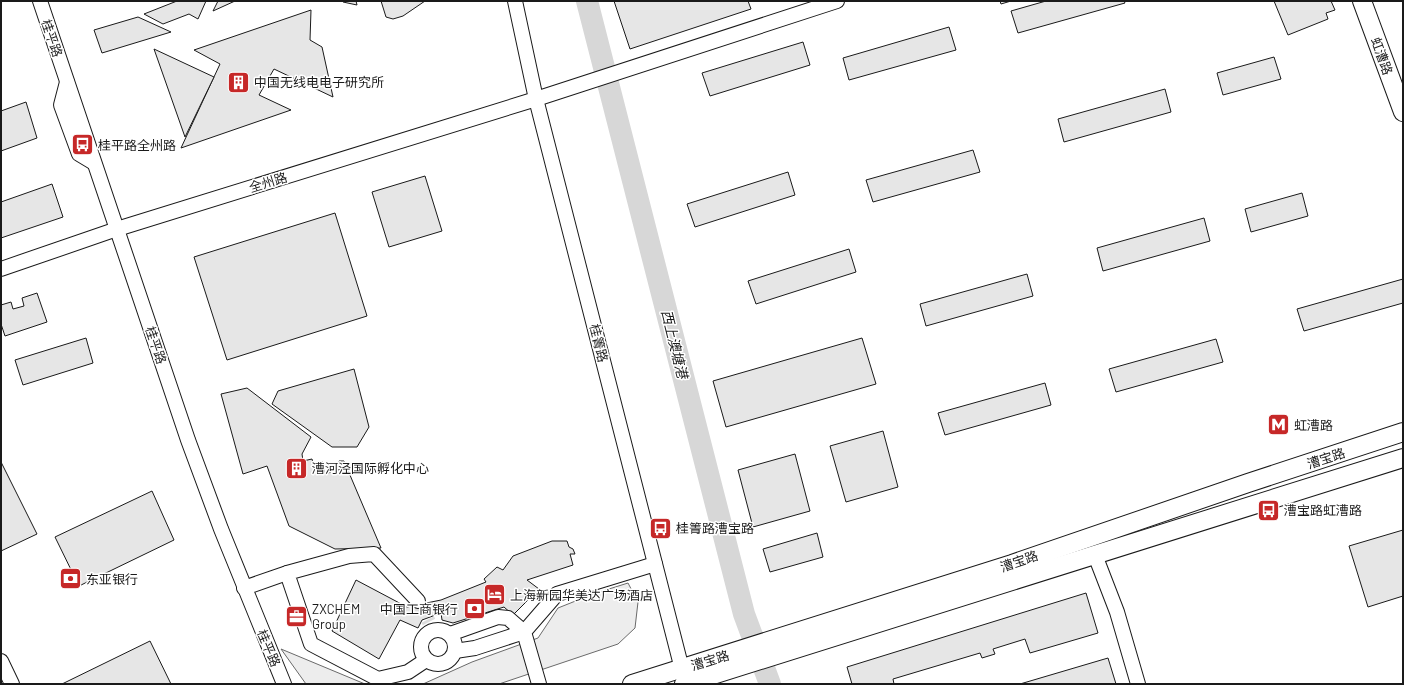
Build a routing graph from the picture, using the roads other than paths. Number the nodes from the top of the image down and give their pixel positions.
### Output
1 (40, 1) edge
2 (515, 1) edge
3 (837, 1) edge
4 (1362, 1) edge
5 (536, 99) junction
6 (1403, 112) edge
7 (117, 229) junction
8 (1, 269) edge
9 (1403, 432) edge
10 (1403, 458) edge
11 (1095, 554) junction
12 (655, 564) junction
13 (287, 573) junction
14 (244, 588) junction
15 (418, 601) tunnel mouth
16 (524, 632) junction
17 (450, 634) junction
18 (783, 645) junction
19 (455, 651) junction
20 (426, 660) junction
21 (1, 661) edge
22 (684, 679) edge
23 (538, 680) edge
24 (12, 684) edge
25 (284, 684) edge
26 (632, 684) edge
27 (1138, 684) edge

1 - 7 street, 桂平路
2 - 5 street, 桂箐路
3 - 5 street, 全州路
4 - 6 main road, 虹漕路
5 - 7 street, 全州路
5 - 12 street, 桂箐路
7 - 8 street, 全州路
7 - 14 street, 桂平路
9 - 18 main road, 漕宝路
10 - 11 main road, 漕宝路
11 - 18 main road, 漕宝路
11 - 27 street
12 - 16 street
12 - 22 street, 桂箐路
13 - 14 street
13 - 15 street
13 - 20 street
14 - 25 street, 桂平路
16 - 17 street
16 - 19 street
16 - 23 street
17 - 19 street
17 - 20 street
18 - 22 main road, 漕宝路
19 - 20 street
21 - 24 street
22 - 26 main road, 漕宝路

